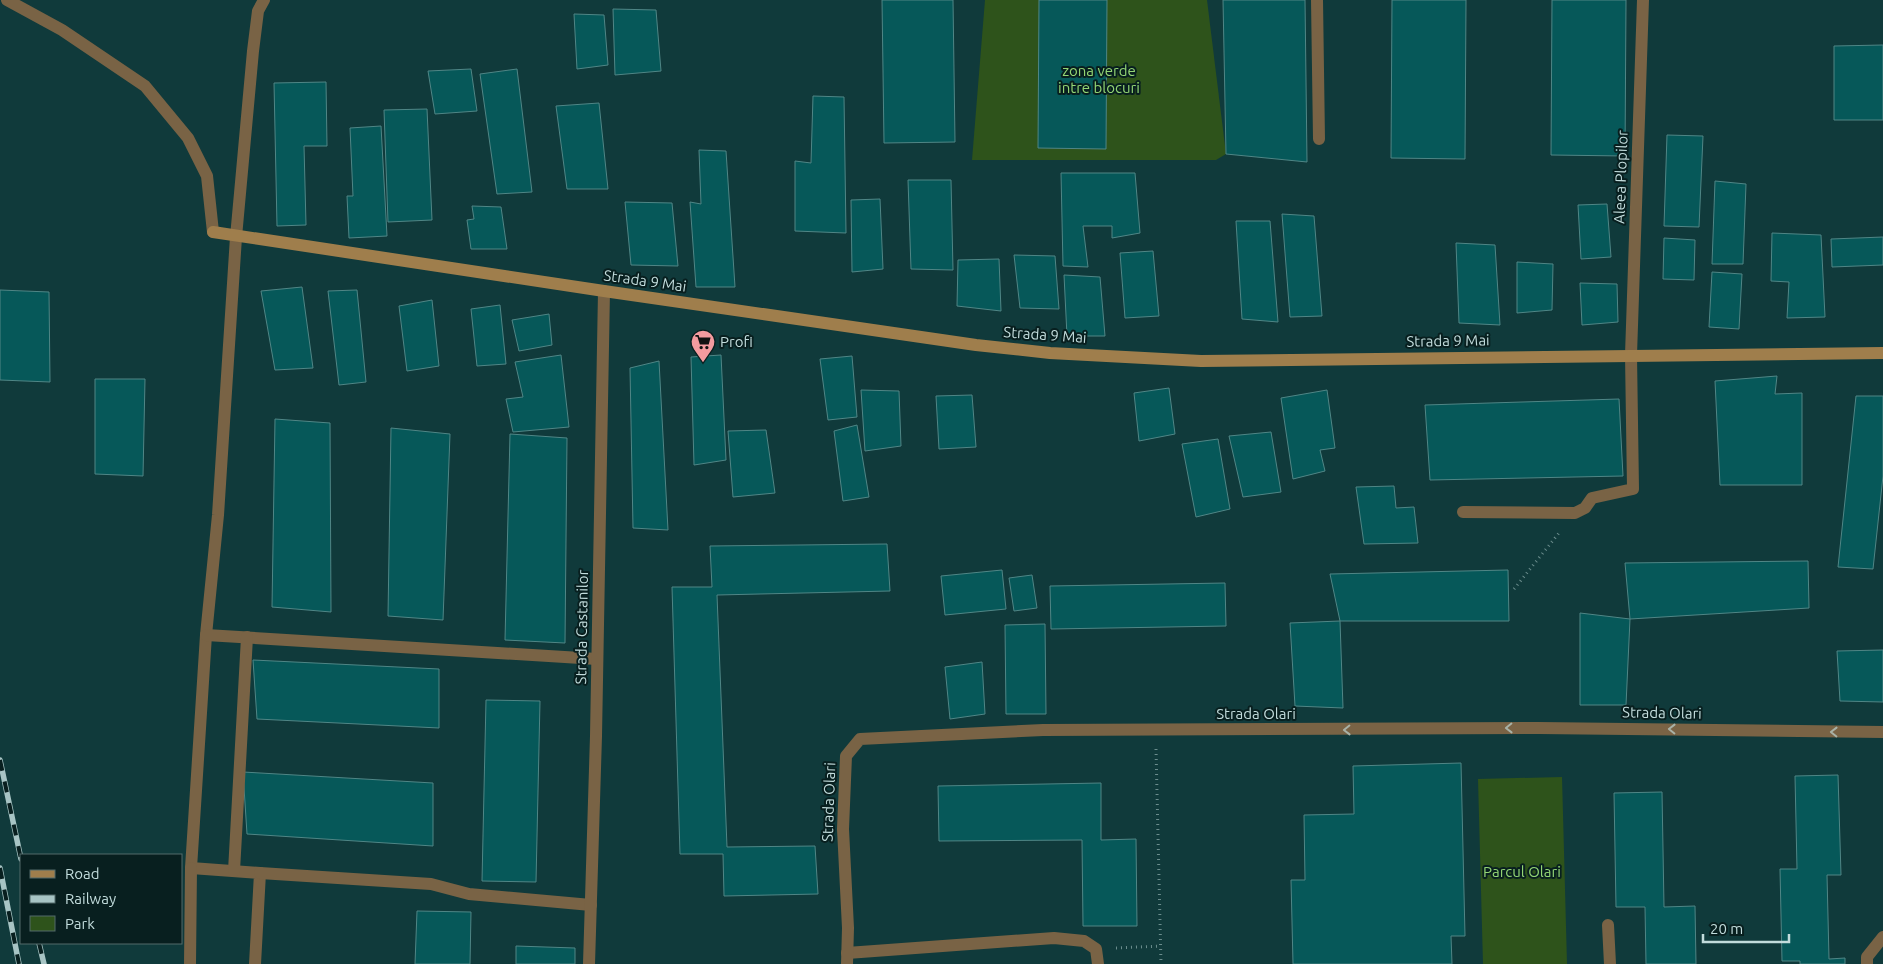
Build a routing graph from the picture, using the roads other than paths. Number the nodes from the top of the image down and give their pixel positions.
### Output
1 (8, 0) edge
2 (264, 0) edge
3 (1317, 0) edge
4 (1643, 0) edge
5 (1319, 139) dead end
6 (213, 232) joint
7 (236, 237) junction
8 (604, 291) junction
9 (1883, 353) edge
10 (1631, 355) junction
11 (1463, 512) dead end
12 (206, 635) junction
13 (247, 637) junction
14 (597, 659) junction
15 (1883, 732) edge
16 (191, 868) junction
17 (234, 871) junction
18 (260, 874) junction
19 (591, 905) junction
20 (1608, 925) dead end
21 (1883, 937) edge
22 (847, 958) edge
23 (190, 964) edge
24 (255, 964) edge
25 (589, 964) edge
26 (1098, 964) edge
27 (1610, 964) edge
28 (1867, 964) edge

1 - 6 street
2 - 7 street
3 - 5 street
4 - 10 street, Aleea Plopilor
6 - 7 main road, Strada 9 Mai
7 - 8 main road, Strada 9 Mai
7 - 12 street
8 - 10 main road, Strada 9 Mai
8 - 14 street, Strada Castanilor
9 - 10 main road, Strada 9 Mai
10 - 11 street, Aleea Plopilor
12 - 13 street
12 - 16 street
13 - 14 street
13 - 17 street
14 - 19 street, Strada Castanilor
15 -> 22 street, Strada Olari
16 - 17 street
16 - 23 street
17 - 18 street
18 - 19 street
18 - 24 street
19 - 25 street, Strada Castanilor
20 - 27 street
21 - 28 street
22 - 26 street

